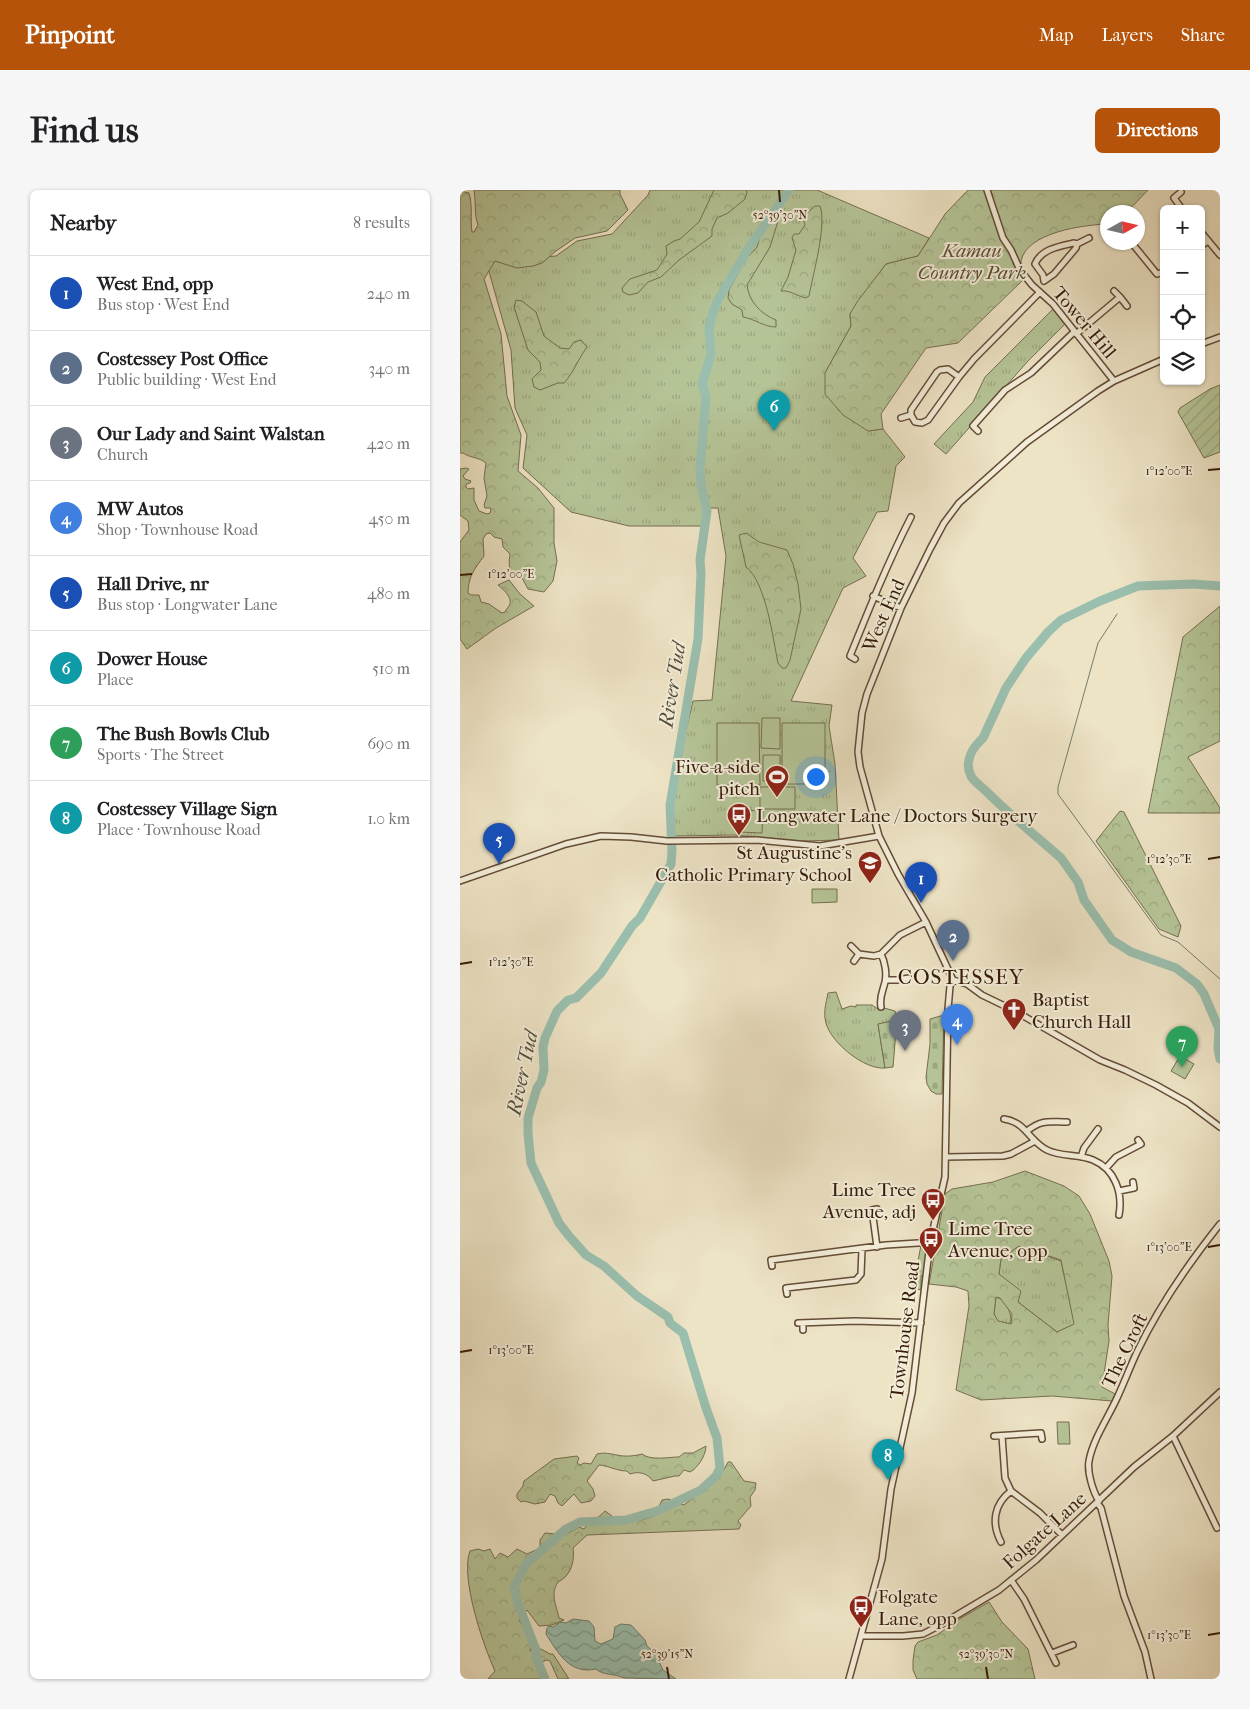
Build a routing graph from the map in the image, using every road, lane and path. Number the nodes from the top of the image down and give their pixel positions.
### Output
1 (987, 190) edge
2 (1181, 192) dead end
3 (1177, 205) edge
4 (1205, 237) edge
5 (1090, 238) dead end
6 (1208, 240) junction
7 (1205, 243) edge
8 (1077, 244) junction
9 (1138, 250) edge
10 (1220, 255) edge
11 (1160, 273) edge
12 (1044, 281) junction
13 (1039, 290) junction
14 (1114, 291) dead end
15 (1120, 297) junction
16 (1127, 306) dead end
17 (1075, 333) junction
18 (1220, 337) edge
19 (1205, 343) edge
20 (1160, 361) edge
21 (959, 377) junction
22 (1114, 380) junction
23 (910, 414) junction
24 (901, 418) dead end
25 (978, 430) dead end
26 (911, 517) dead end
27 (873, 596) junction
28 (901, 608) junction
29 (855, 659) dead end
30 (879, 836) junction
31 (460, 881) edge
32 (926, 922) junction
33 (851, 946) dead end
34 (858, 954) junction
35 (881, 954) junction
36 (854, 961) dead end
37 (886, 980) junction
38 (906, 980) dead end
39 (953, 980) junction
40 (879, 1004) dead end
41 (1004, 1119) dead end
42 (1064, 1121) dead end
43 (1220, 1127) edge
44 (1027, 1131) junction
45 (1098, 1133) dead end
46 (1035, 1141) junction
47 (1141, 1144) dead end
48 (946, 1157) junction
49 (1081, 1157) junction
50 (1106, 1168) junction
51 (1134, 1188) dead end
52 (1119, 1191) junction
53 (872, 1210) dead end
54 (1119, 1215) dead end
55 (1220, 1224) edge
56 (930, 1244) junction
57 (877, 1247) junction
58 (862, 1248) junction
59 (771, 1260) dead end
60 (787, 1294) dead end
61 (921, 1323) junction
62 (803, 1330) dead end
63 (1220, 1392) edge
64 (1041, 1433) dead end
65 (994, 1436) dead end
66 (1002, 1436) junction
67 (1173, 1436) junction
68 (1011, 1491) junction
69 (1098, 1502) junction
70 (1217, 1528) dead end
71 (1062, 1535) junction
72 (998, 1536) junction
73 (992, 1539) dead end
74 (1001, 1542) dead end
75 (1011, 1580) junction
76 (862, 1636) junction
77 (1071, 1648) dead end
78 (1052, 1653) junction
79 (1056, 1663) dead end
80 (850, 1679) edge
81 (1151, 1679) edge

1 - 13 street, Tower Hill
2 - 3 street
4 - 6 street
5 - 8 street
6 - 7 street
6 - 10 street
8 - 12 street
8 - 12 street
9 - 11 street
12 - 13 street
13 - 17 street, Tower Hill
13 - 21 street
14 - 15 street
15 - 16 street
15 - 17 street
17 - 22 street, Tower Hill
17 - 25 street
18 - 19 street
20 - 22 street, West End
21 - 23 street
21 - 23 street
22 - 28 street, West End
23 - 24 street
26 - 27 street
27 - 28 street
27 - 29 street
28 - 30 street, West End
30 - 31 street
30 - 32 street, West End
32 - 35 street
32 - 39 street, West End
33 - 34 street
34 - 35 street
34 - 36 street
35 - 37 street
37 - 38 street
37 - 40 street
39 - 43 street
39 - 48 street, Townhouse Road
41 - 44 street
42 - 44 street
44 - 46 street
45 - 49 street
46 - 48 street
46 - 49 street
47 - 50 street
48 - 56 street, Townhouse Road
49 - 50 street
50 - 52 street
51 - 52 street
52 - 54 street
53 - 57 street
55 - 69 street, The Croft
56 - 57 street
56 - 61 street, Townhouse Road
57 - 58 street
58 - 59 street
58 - 60 street
61 - 62 street
61 - 76 street, Townhouse Road
63 - 67 street, Folgate Lane
64 - 66 street
65 - 66 street
66 - 68 street
67 - 69 street, Folgate Lane
67 - 70 street
68 - 71 street
68 - 72 street
69 - 71 street, Folgate Lane
69 - 81 street, The Croft
71 - 75 street, Folgate Lane
72 - 73 street
72 - 74 street
75 - 76 street, Folgate Lane
75 - 78 street
76 - 80 street, Townhouse Road
77 - 78 street
78 - 79 street

